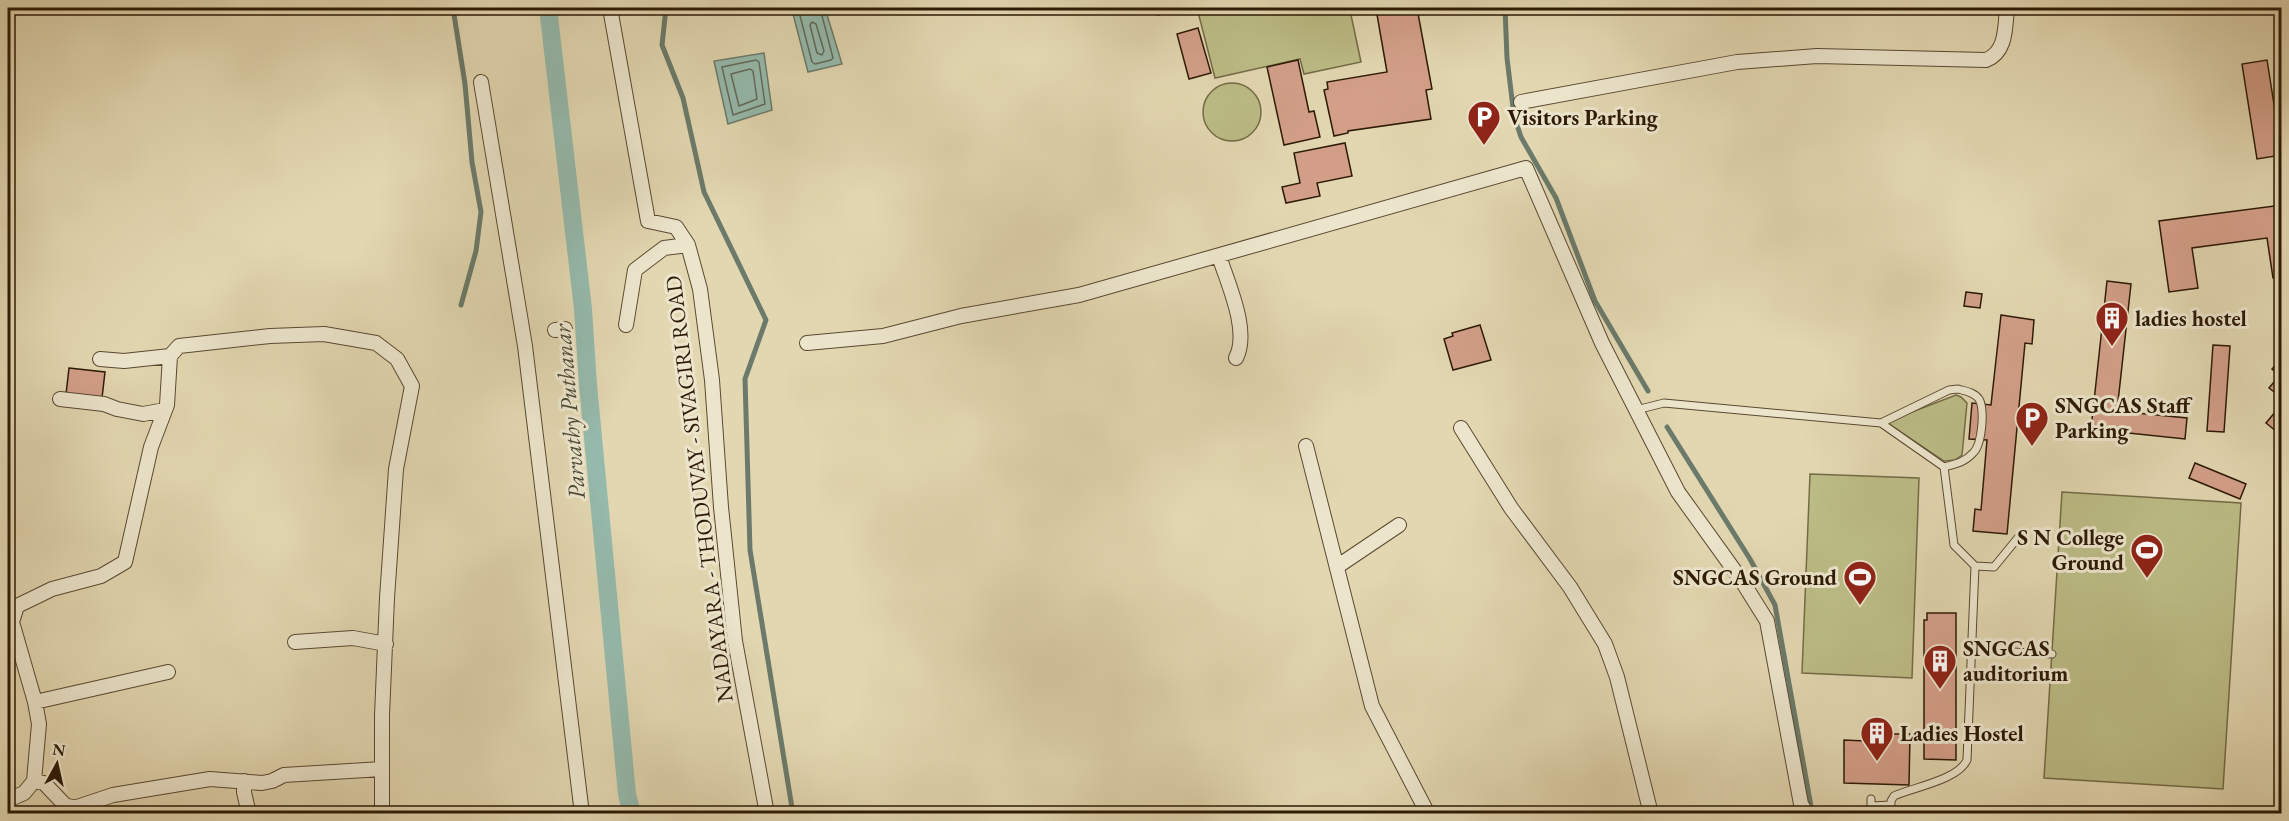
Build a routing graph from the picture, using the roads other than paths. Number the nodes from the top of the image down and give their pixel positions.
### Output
1 (610, 8) edge
2 (2007, 8) edge
3 (481, 82) dead end
4 (1521, 102) dead end
5 (688, 245) junction
6 (1219, 256) junction
7 (626, 326) dead end
8 (807, 343) dead end
9 (170, 356) junction
10 (1236, 358) dead end
11 (100, 359) dead end
12 (60, 399) dead end
13 (165, 410) junction
14 (1636, 410) junction
15 (1881, 423) junction
16 (1461, 428) dead end
17 (1306, 446) dead end
18 (1944, 466) junction
19 (1399, 525) dead end
20 (2021, 534) dead end
21 (1338, 566) junction
22 (1975, 566) junction
23 (295, 642) dead end
24 (386, 644) junction
25 (13, 647) edge
26 (1971, 650) junction
27 (2052, 654) dead end
28 (168, 672) dead end
29 (35, 702) junction
30 (382, 769) junction
31 (34, 781) junction
32 (244, 781) junction
33 (1871, 799) dead end
34 (8, 800) edge
35 (1891, 809) edge
36 (249, 813) edge
37 (382, 813) edge
38 (582, 813) edge
39 (766, 813) edge
40 (1428, 813) edge
41 (1651, 813) edge
42 (1808, 813) edge

1 - 5 street, NADAYARA - THODUVAY - SIVAGIRI ROAD
2 - 4 street
3 - 38 street
5 - 7 street
5 - 39 street, NADAYARA - THODUVAY - SIVAGIRI ROAD
6 - 8 street
6 - 10 street
6 - 14 street
9 - 11 street
9 - 13 street
9 - 24 street
12 - 13 street
13 - 25 street
14 - 15 lane
14 - 42 street
15 - 18 lane
15 - 18 lane
16 - 41 street
17 - 21 street
18 - 22 lane
19 - 21 street
20 - 22 lane
21 - 40 street
22 - 26 lane
23 - 24 street
24 - 30 street
25 - 29 street
26 - 27 lane
26 - 35 lane
28 - 29 street
29 - 31 street
30 - 32 street
30 - 37 street
31 - 32 street
31 - 34 street
32 - 36 street
33 - 35 lane

